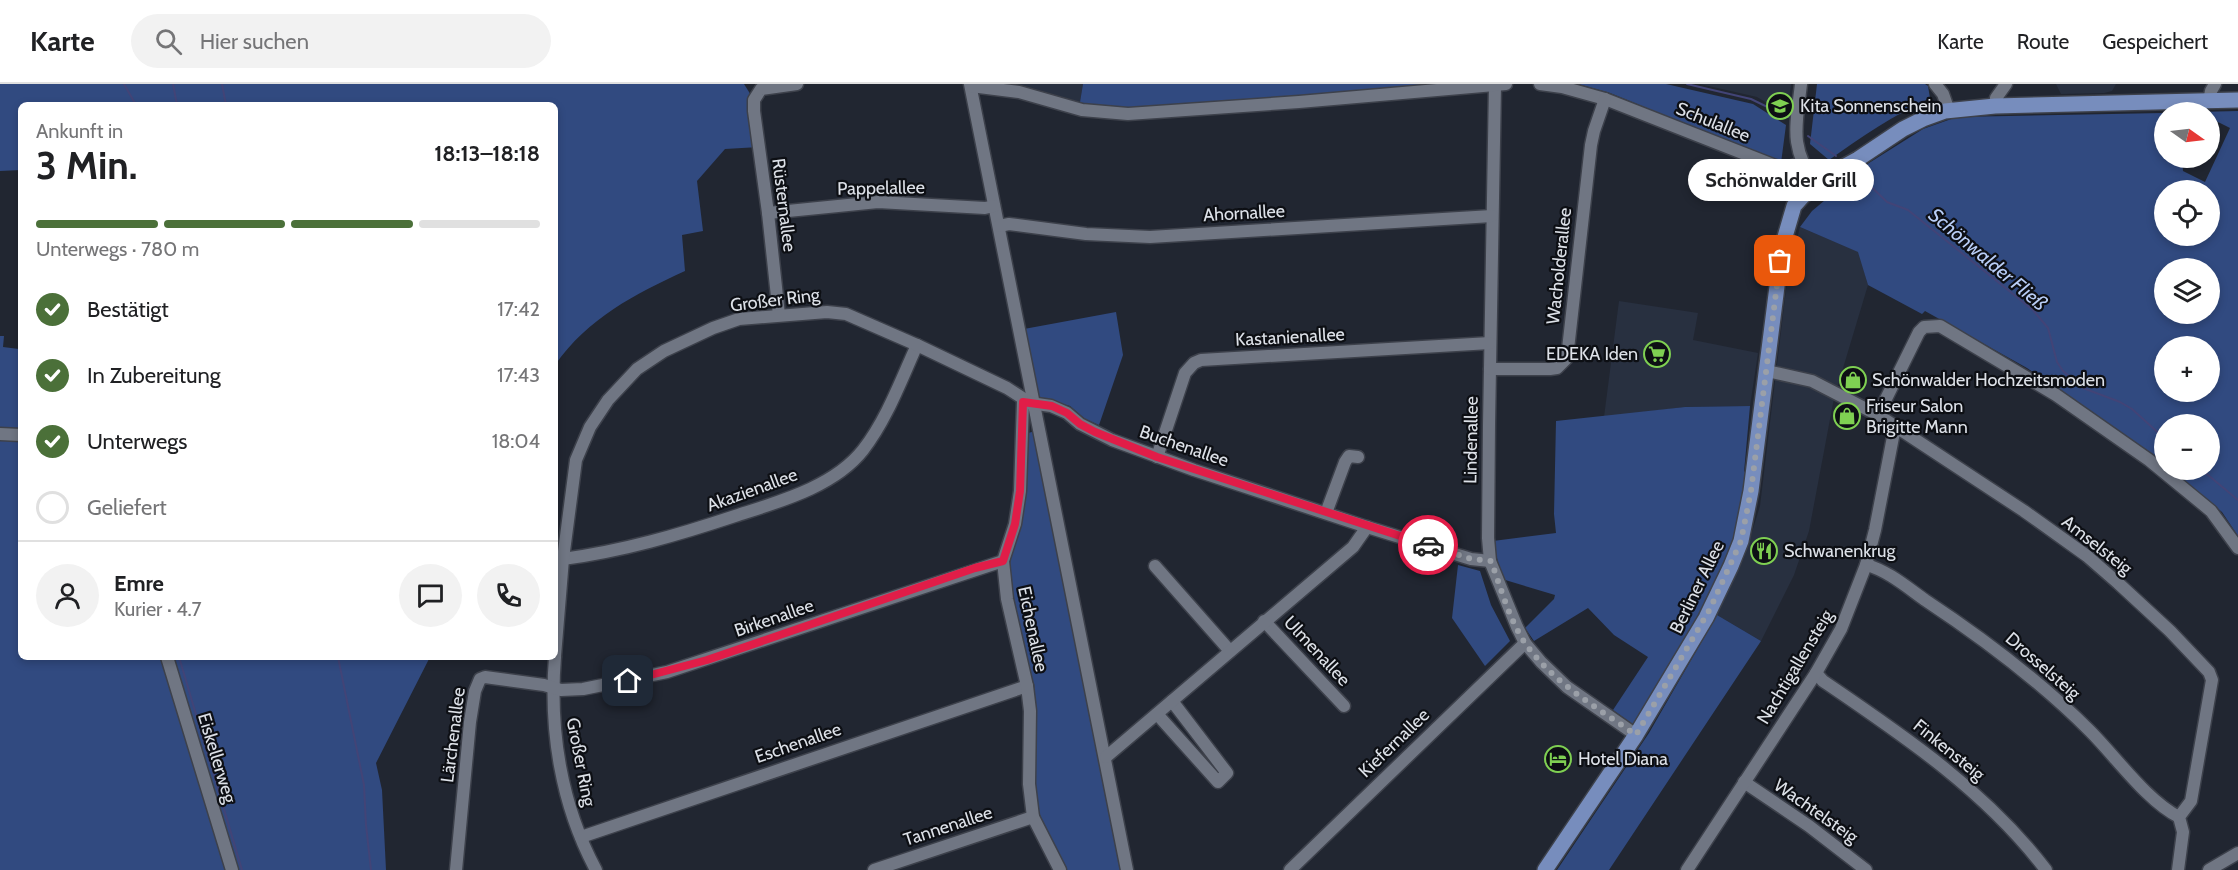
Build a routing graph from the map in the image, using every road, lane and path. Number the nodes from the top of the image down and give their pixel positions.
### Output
1 (797, 84) edge
2 (1540, 84) edge
3 (1801, 84) edge
4 (1935, 84) edge
5 (2006, 84) edge
6 (2215, 84) edge
7 (970, 85) edge
8 (1500, 85) edge
9 (1605, 99) junction
10 (2238, 100) edge
11 (2209, 101) junction
12 (1995, 106) junction
13 (1949, 111) junction
14 (1802, 163) junction
15 (1816, 185) junction
16 (994, 206) junction
17 (768, 213) junction
18 (1492, 216) junction
19 (999, 226) junction
20 (779, 315) junction
21 (1490, 343) junction
22 (917, 345) junction
23 (1490, 369) junction
24 (1767, 371) junction
25 (1035, 405) junction
26 (1878, 415) junction
27 (1896, 429) junction
28 (0, 434) edge
29 (18, 435) edge
30 (1157, 457) junction
31 (1358, 457) dead end
32 (1326, 513) junction
33 (1366, 526) junction
34 (2238, 548) edge
35 (563, 559) junction
36 (1003, 561) junction
37 (1491, 561) junction
38 (1866, 565) junction
39 (1155, 567) dead end
40 (558, 620) edge
41 (1264, 621) junction
42 (1525, 643) junction
43 (1230, 651) junction
44 (168, 660) edge
45 (555, 660) edge
46 (1816, 673) junction
47 (1027, 686) junction
48 (552, 688) junction
49 (1172, 701) junction
50 (1344, 706) dead end
51 (1157, 714) junction
52 (1636, 735) junction
53 (1106, 757) junction
54 (1744, 782) junction
55 (1033, 817) junction
56 (2179, 817) junction
57 (581, 837) junction
58 (2238, 853) edge
59 (232, 870) edge
60 (456, 870) edge
61 (596, 870) edge
62 (874, 870) edge
63 (1060, 870) edge
64 (1127, 870) edge
65 (1290, 870) edge
66 (1545, 870) edge
67 (1687, 870) edge
68 (1866, 870) edge
69 (2046, 870) edge
70 (2178, 870) edge
71 (2209, 870) edge

1 - 17 street, Rüsternallee
2 - 9 street, Schulallee
3 - 14 street
4 - 13 street
5 - 12 street
6 - 11 street
7 - 8 street
7 - 16 street
8 - 18 street, Lindenallee
9 - 14 street, Schulallee
9 - 23 street, Wacholderallee
10 - 11 main road, Berliner Allee
11 - 12 main road, Berliner Allee
12 - 13 main road, Berliner Allee
13 - 15 main road, Berliner Allee
14 - 15 street
15 - 24 main road, Berliner Allee
16 - 17 street, Pappelallee
16 - 19 street
17 - 20 street, Rüsternallee
18 - 19 street, Ahornallee
18 - 21 street, Lindenallee
19 - 25 street
20 - 22 street, Großer Ring
20 - 35 street, Großer Ring
21 - 23 street, Lindenallee
21 - 30 street, Kastanienallee
22 - 25 street, Großer Ring
22 - 35 street, Akazienallee
23 - 37 street, Lindenallee
24 - 26 street, Amselsteig
24 - 52 main road, Berliner Allee
25 - 30 street, Buchenallee
25 - 36 street, Eichenallee
25 - 53 street
26 - 27 street, Amselsteig
26 - 34 street
27 - 38 street, Nachtigallensteig
27 - 56 street, Amselsteig
28 - 29 street
30 - 32 street, Buchenallee
31 - 32 street
32 - 33 street, Buchenallee
33 - 37 street, Buchenallee
33 - 41 street, Ulmenallee
35 - 40 street, Großer Ring
36 - 47 street, Eichenallee
36 - 48 street, Birkenallee
37 - 42 street, Lindenallee
38 - 46 street, Nachtigallensteig
38 - 56 street, Drosselsteig
39 - 43 street
41 - 43 street, Ulmenallee
41 - 50 street, Ulmenallee
42 - 52 street, Lindenallee
42 - 65 street, Kiefernallee
43 - 49 street, Ulmenallee
44 - 59 street, Eiskellerweg
45 - 48 street, Großer Ring
46 - 54 street, Nachtigallensteig
46 - 69 street, Finkensteig
47 - 55 street, Eichenallee
47 - 57 street, Eschenallee
48 - 57 street, Großer Ring
48 - 60 street, Lärchenallee
49 - 51 street, Ulmenallee
49 - 51 street
51 - 53 street, Ulmenallee
52 - 66 main road, Berliner Allee
53 - 64 street
54 - 67 street, Nachtigallensteig
54 - 68 street, Wachtelsteig
55 - 62 street, Tannenallee
55 - 63 street, Eichenallee
56 - 70 street
57 - 61 street, Großer Ring
58 - 71 street

